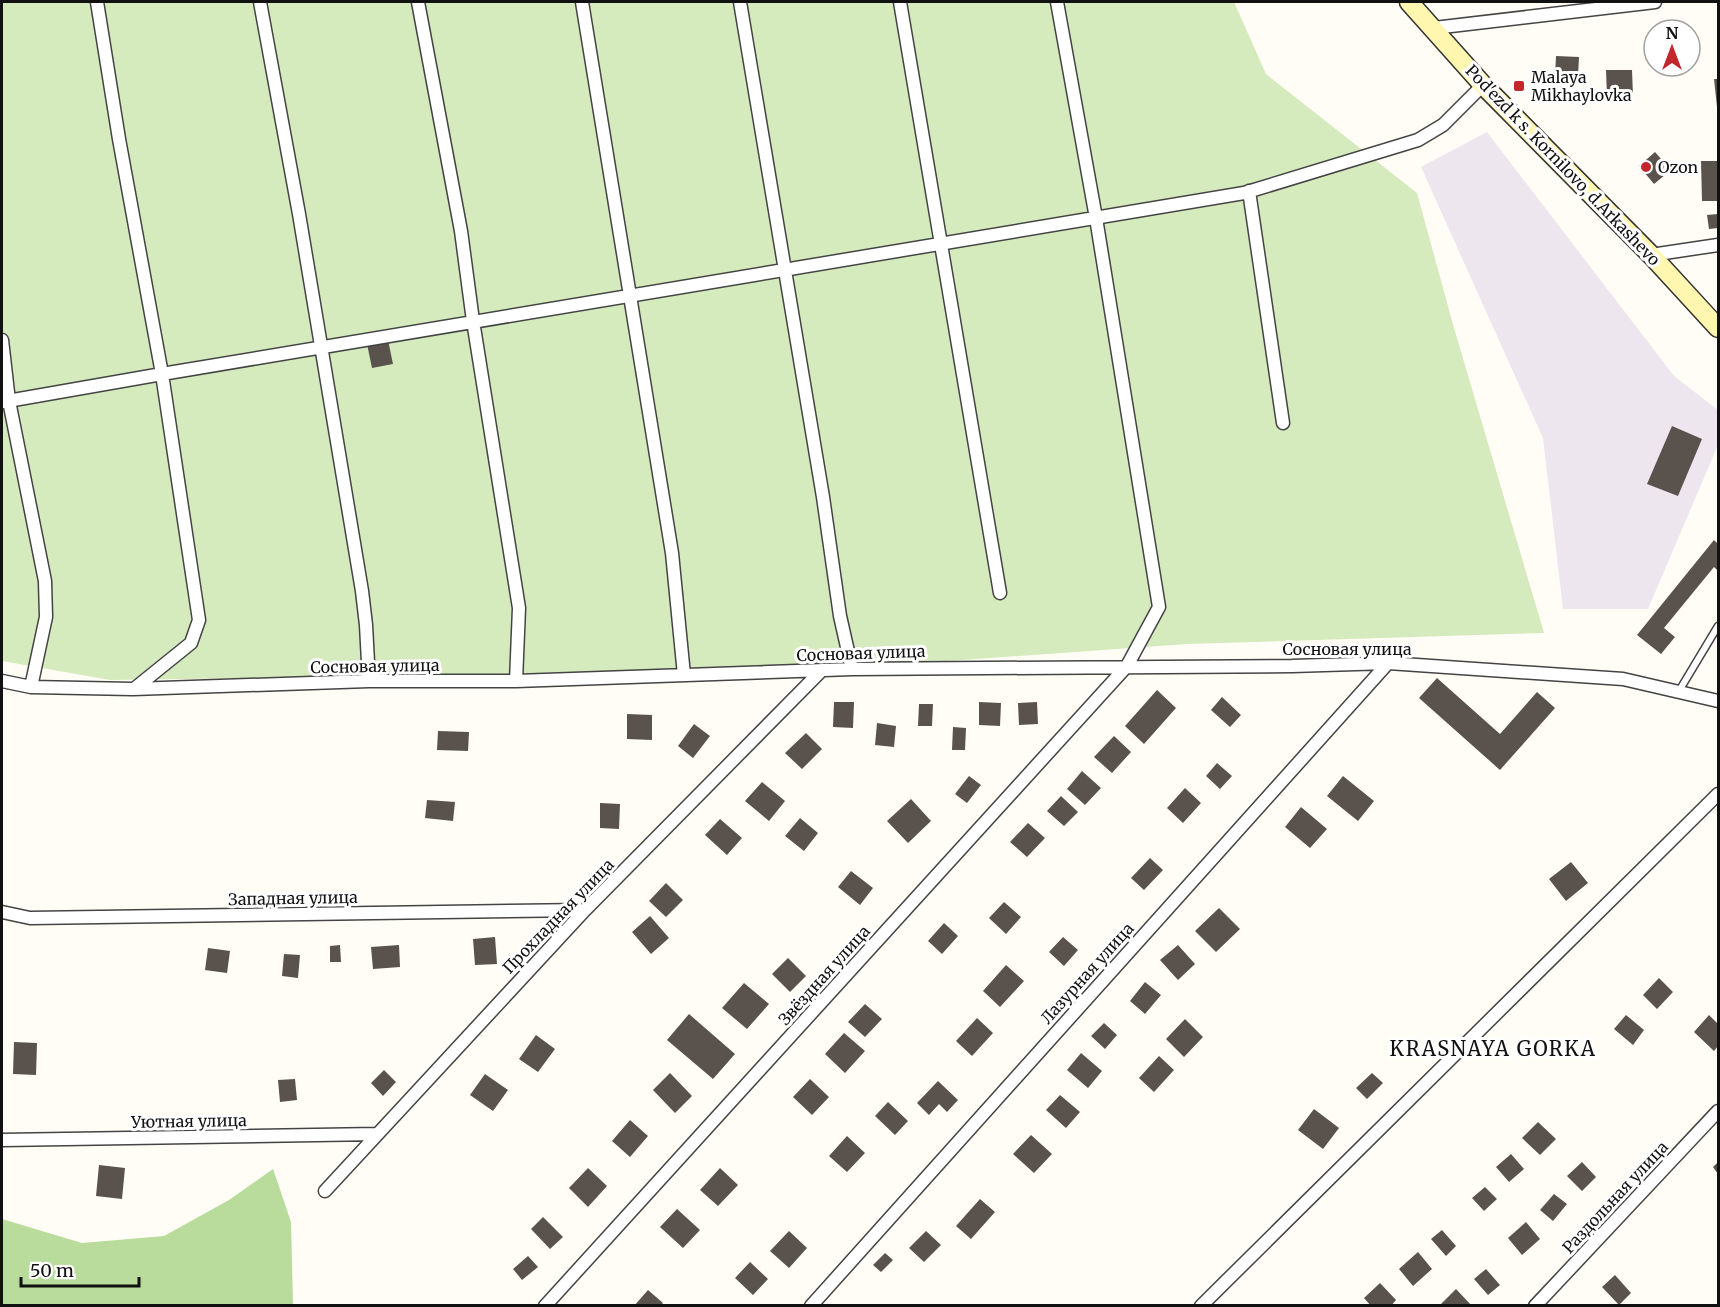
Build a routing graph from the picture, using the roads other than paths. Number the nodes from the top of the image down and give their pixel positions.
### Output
1 (97, 2) edge
2 (260, 2) edge
3 (418, 2) edge
4 (582, 2) edge
5 (740, 2) edge
6 (900, 2) edge
7 (1057, 2) edge
8 (1409, 2) edge
9 (1656, 2) edge
10 (1434, 28) junction
11 (1483, 85) junction
12 (1249, 191) junction
13 (1096, 218) junction
14 (941, 244) junction
15 (1719, 245) edge
16 (1651, 255) junction
17 (784, 270) junction
18 (629, 296) junction
19 (473, 321) junction
20 (1719, 328) edge
21 (2, 340) edge
22 (321, 347) junction
23 (162, 374) junction
24 (5, 401) edge
25 (1283, 423) dead end
26 (1000, 593) dead end
27 (1719, 626) edge
28 (1388, 663) junction
29 (1127, 666) junction
30 (852, 669) junction
31 (822, 670) junction
32 (684, 675) junction
33 (2, 681) edge
34 (369, 681) junction
35 (516, 681) junction
36 (31, 687) junction
37 (133, 689) junction
38 (1678, 692) junction
39 (1719, 701) edge
40 (1719, 794) edge
41 (585, 910) junction
42 (2, 912) edge
43 (1719, 1111) edge
44 (377, 1134) junction
45 (2, 1140) edge
46 (326, 1191) dead end
47 (545, 1305) edge
48 (810, 1305) edge
49 (1201, 1305) edge
50 (1534, 1305) edge

1 - 23 street
2 - 22 street
3 - 19 street
4 - 18 street
5 - 17 street
6 - 14 street
7 - 13 street, Звёздная улица
8 - 10 street, Pod'ezd k s. Kornilovo, d.Arkashevo
9 - 10 street
10 - 11 street, Pod'ezd k s. Kornilovo, d.Arkashevo
11 - 12 street
11 - 16 street, Pod'ezd k s. Kornilovo, d.Arkashevo
12 - 13 street
12 - 25 street
13 - 14 street
13 - 29 street, Звёздная улица
14 - 17 street
14 - 26 street
15 - 16 street
16 - 20 street, Pod'ezd k s. Kornilovo, d.Arkashevo
17 - 18 street
17 - 30 street
18 - 19 street
18 - 32 street
19 - 22 street
19 - 35 street
21 - 24 street
22 - 23 street
22 - 34 street
23 - 24 street
23 - 37 street
24 - 36 street
27 - 38 lane
28 - 29 street, Сосновая улица
28 - 38 street, Сосновая улица
28 - 48 street, Лазурная улица
29 - 30 street, Сосновая улица
29 - 47 street, Звёздная улица
30 - 31 street, Сосновая улица
31 - 32 street, Сосновая улица
31 - 41 street, Прохладная улица
32 - 35 street, Сосновая улица
33 - 36 street, Сосновая улица
34 - 35 street, Сосновая улица
34 - 37 street, Сосновая улица
36 - 37 street, Сосновая улица
38 - 39 street, Сосновая улица
40 - 49 street
41 - 42 street, Западная улица
41 - 44 street, Прохладная улица
43 - 50 street, Раздольная улица
44 - 45 street, Уютная улица
44 - 46 street, Прохладная улица

